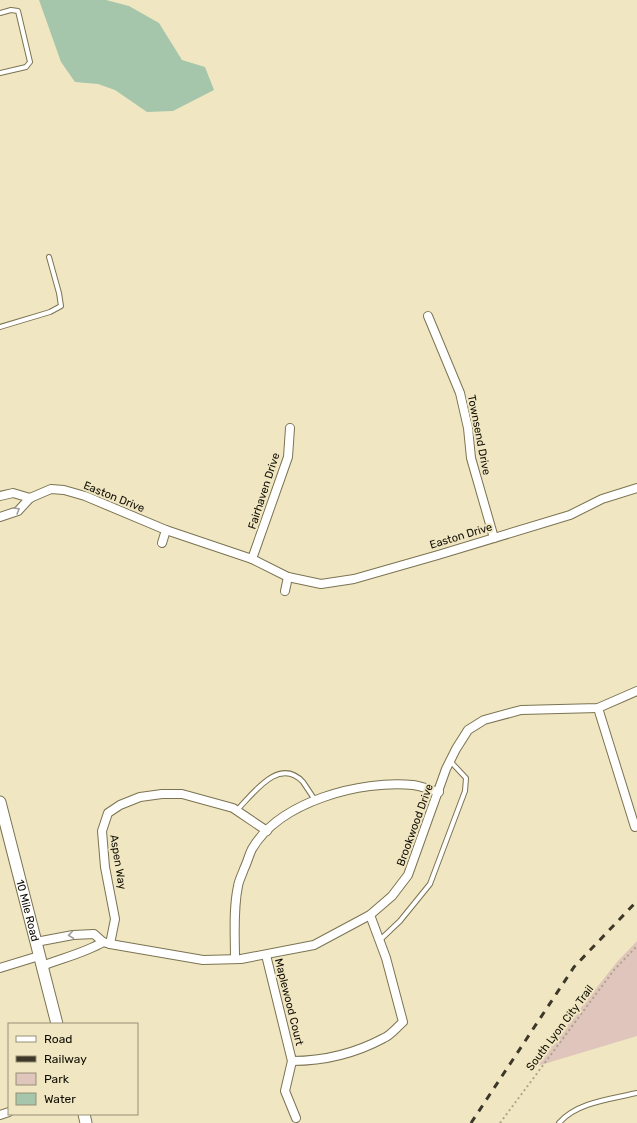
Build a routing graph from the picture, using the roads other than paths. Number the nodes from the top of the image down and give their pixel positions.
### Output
1 (0, 13) edge
2 (0, 74) edge
3 (49, 257) dead end
4 (428, 316) dead end
5 (0, 327) edge
6 (290, 428) dead end
7 (637, 488) edge
8 (0, 496) edge
9 (30, 498) junction
10 (0, 517) edge
11 (166, 530) junction
12 (494, 538) junction
13 (162, 543) dead end
14 (252, 560) junction
15 (288, 576) junction
16 (285, 591) dead end
17 (637, 691) edge
18 (598, 708) junction
19 (450, 761) junction
20 (439, 792) junction
21 (315, 800) junction
22 (0, 802) edge
23 (237, 810) junction
24 (635, 827) dead end
25 (267, 831) junction
26 (370, 915) junction
27 (380, 941) junction
28 (36, 942) junction
29 (106, 943) junction
30 (266, 955) junction
31 (235, 959) junction
32 (40, 961) junction
33 (0, 968) edge
34 (56, 1022) edge
35 (292, 1061) junction
36 (637, 1093) edge
37 (296, 1118) dead end
38 (559, 1123) edge

1 - 2 lane
3 - 5 lane
4 - 12 street, Townsend Drive
6 - 14 street, Fairhaven Drive
7 - 12 street, Easton Drive
8 - 9 street
10 -> 9 street, Easton Drive
9 - 11 street, Easton Drive
11 - 13 street
11 - 14 street, Easton Drive
12 - 15 street, Easton Drive
14 - 15 street, Easton Drive
15 - 16 street
17 - 18 street, Brookwood Drive
18 - 19 street, Brookwood Drive
18 - 24 street
19 - 20 street, Brookwood Drive
19 - 27 lane
20 - 21 street
20 - 26 street, Brookwood Drive
21 - 23 lane
21 - 25 street
22 - 28 main road, 10 Mile Road
23 - 25 street, Aspen Way
23 - 29 street, Aspen Way
25 - 31 street
26 - 27 street, Maplewood Court
26 - 30 street, Brookwood Drive
27 - 35 street, Maplewood Court
29 -> 28 street, Brookwood Drive
28 - 32 main road, 10 Mile Road
29 - 31 street, Brookwood Drive
29 - 32 street
30 - 31 street, Brookwood Drive
30 - 35 street, Maplewood Court
32 - 33 street
32 - 34 main road, 10 Mile Road
35 - 37 street
36 - 38 lane

